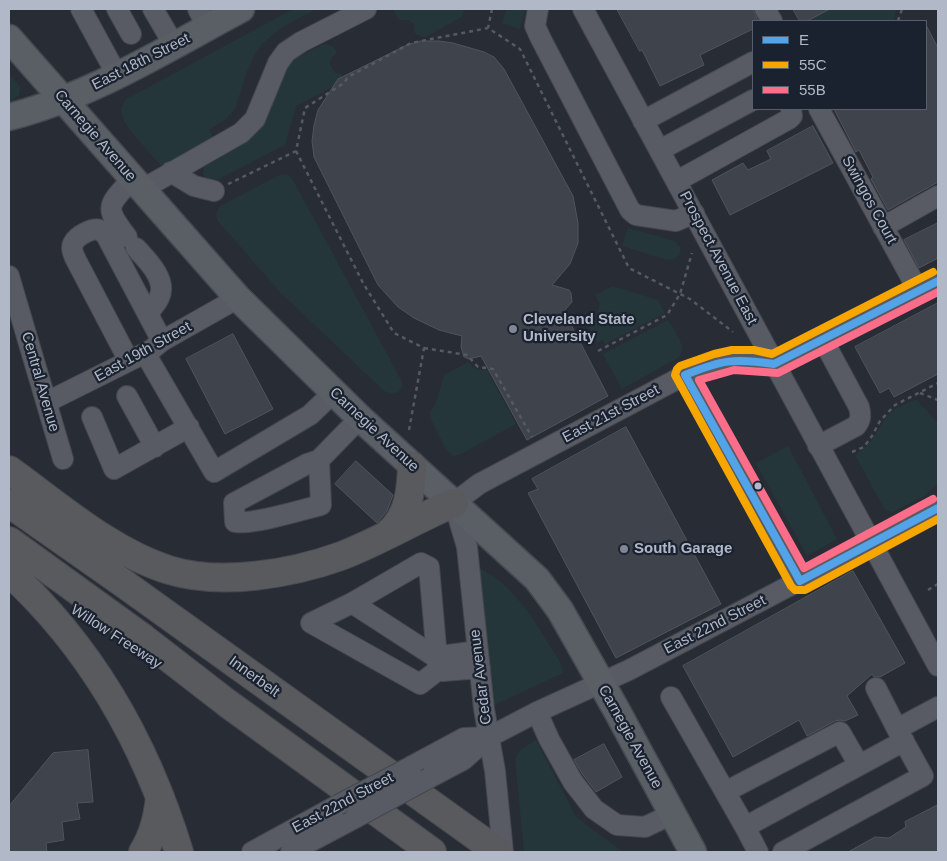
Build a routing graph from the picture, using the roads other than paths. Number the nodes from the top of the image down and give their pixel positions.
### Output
1 (81, 9) edge
2 (117, 9) edge
3 (153, 9) edge
4 (241, 9) edge
5 (366, 9) edge
6 (538, 9) edge
7 (583, 9) edge
8 (765, 9) edge
9 (203, 18) edge
10 (771, 20) edge
11 (131, 34) dead end
12 (9, 38) edge
13 (174, 45) junction
14 (752, 63) edge
15 (117, 76) junction
16 (62, 100) junction
17 (752, 101) edge
18 (791, 110) edge
19 (820, 110) edge
20 (9, 117) edge
21 (643, 121) junction
22 (660, 150) junction
23 (171, 172) junction
24 (677, 181) junction
25 (137, 184) junction
26 (214, 191) road end
27 (938, 196) edge
28 (694, 213) junction
29 (883, 227) junction
30 (9, 276) edge
31 (938, 281) edge
32 (919, 292) junction
33 (238, 298) junction
34 (148, 314) junction
35 (822, 340) junction
36 (162, 341) junction
37 (137, 357) junction
38 (774, 364) junction
39 (685, 375) junction
40 (334, 392) junction
41 (127, 396) dead end
42 (47, 402) junction
43 (92, 417) dead end
44 (360, 418) junction
45 (189, 427) junction
46 (818, 446) junction
47 (155, 447) junction
48 (63, 459) dead end
49 (320, 460) dead end
50 (412, 466) junction
51 (9, 470) edge
52 (9, 485) edge
53 (9, 503) edge
54 (454, 503) junction
55 (938, 508) edge
56 (389, 533) junction
57 (9, 540) edge
58 (871, 543) junction
59 (9, 565) edge
60 (9, 572) edge
61 (800, 581) junction
62 (123, 582) junction
63 (352, 603) junction
64 (479, 660) junction
65 (937, 660) edge
66 (437, 664) junction
67 (601, 684) junction
68 (876, 688) dead end
69 (671, 698) dead end
70 (227, 703) junction
71 (938, 707) edge
72 (537, 712) junction
73 (900, 735) junction
74 (489, 737) junction
75 (859, 765) junction
76 (725, 792) junction
77 (160, 796) junction
78 (672, 814) junction
79 (745, 827) junction
80 (501, 846) edge
81 (143, 852) edge
82 (178, 852) edge
83 (252, 852) edge
84 (291, 852) edge
85 (432, 852) edge
86 (693, 852) edge
87 (758, 852) edge
88 (783, 852) edge

1 - 15 street
2 - 11 street
3 - 13 street
4 - 9 main road, East 18th Street
5 - 23 street
6 - 28 street
7 - 21 street, Prospect Avenue East
8 - 10 street
9 - 13 main road, East 18th Street
12 - 16 main road, Carnegie Avenue
13 - 15 main road, East 18th Street
14 - 21 street
15 - 16 main road, East 18th Street
16 - 20 main road, East 18th Street
16 - 25 main road, Carnegie Avenue
17 - 22 street
18 - 24 street
19 - 29 street, Swingos Court
21 - 22 street, Prospect Avenue East
22 - 24 street, Prospect Avenue East
23 - 25 street
23 - 26 street
24 - 28 street, Prospect Avenue East
25 - 33 main road, Carnegie Avenue
25 - 34 street
27 - 29 street
28 - 38 street, Prospect Avenue East
29 - 32 street, Swingos Court
30 - 42 street, Central Avenue
31 - 32 street
32 - 35 street
33 - 36 street, East 19th Street
33 - 40 main road, Carnegie Avenue
34 - 36 street
34 - 37 street
35 - 38 street
35 - 46 street
36 - 37 street, East 19th Street
37 - 42 street, East 19th Street
37 - 45 street
38 - 39 street, East 21st Street
38 - 46 street, Prospect Avenue East
39 - 54 street, East 21st Street
39 - 61 street
40 - 44 main road, Carnegie Avenue
40 - 45 street
41 - 47 street
42 - 48 street, Central Avenue
43 - 47 street
44 - 49 street
44 - 50 main road, Carnegie Avenue
45 - 47 street
46 - 58 street, Prospect Avenue East
50 - 54 main road, Carnegie Avenue
50 - 56 highway
51 - 56 highway
52 - 62 highway
53 - 62 highway, Innerbelt
54 - 56 highway
54 - 64 street, Cedar Avenue
54 - 67 main road, Carnegie Avenue
55 - 58 street, East 22nd Street
57 - 70 highway
58 - 61 street, East 22nd Street
58 - 65 street, Prospect Avenue East
59 - 70 highway, Willow Freeway
60 - 77 highway
61 - 67 street, East 22nd Street
62 - 80 highway, Innerbelt
63 - 66 street
63 - 66 street
63 - 66 street
64 - 66 street
64 - 74 street, Cedar Avenue
67 - 72 street, East 22nd Street
67 - 78 main road, Carnegie Avenue
68 - 73 street
69 - 76 street
70 - 85 highway
71 - 73 street
72 - 74 street, East 22nd Street
72 - 78 street
73 - 75 street
73 - 88 street
74 - 80 street, Cedar Avenue
74 - 83 street, East 22nd Street, bridge
74 - 84 street, East 22nd Street, bridge
75 - 76 street
75 - 79 street
76 - 79 street
77 - 81 highway
77 - 82 highway
78 - 86 main road, Carnegie Avenue
79 - 87 street

